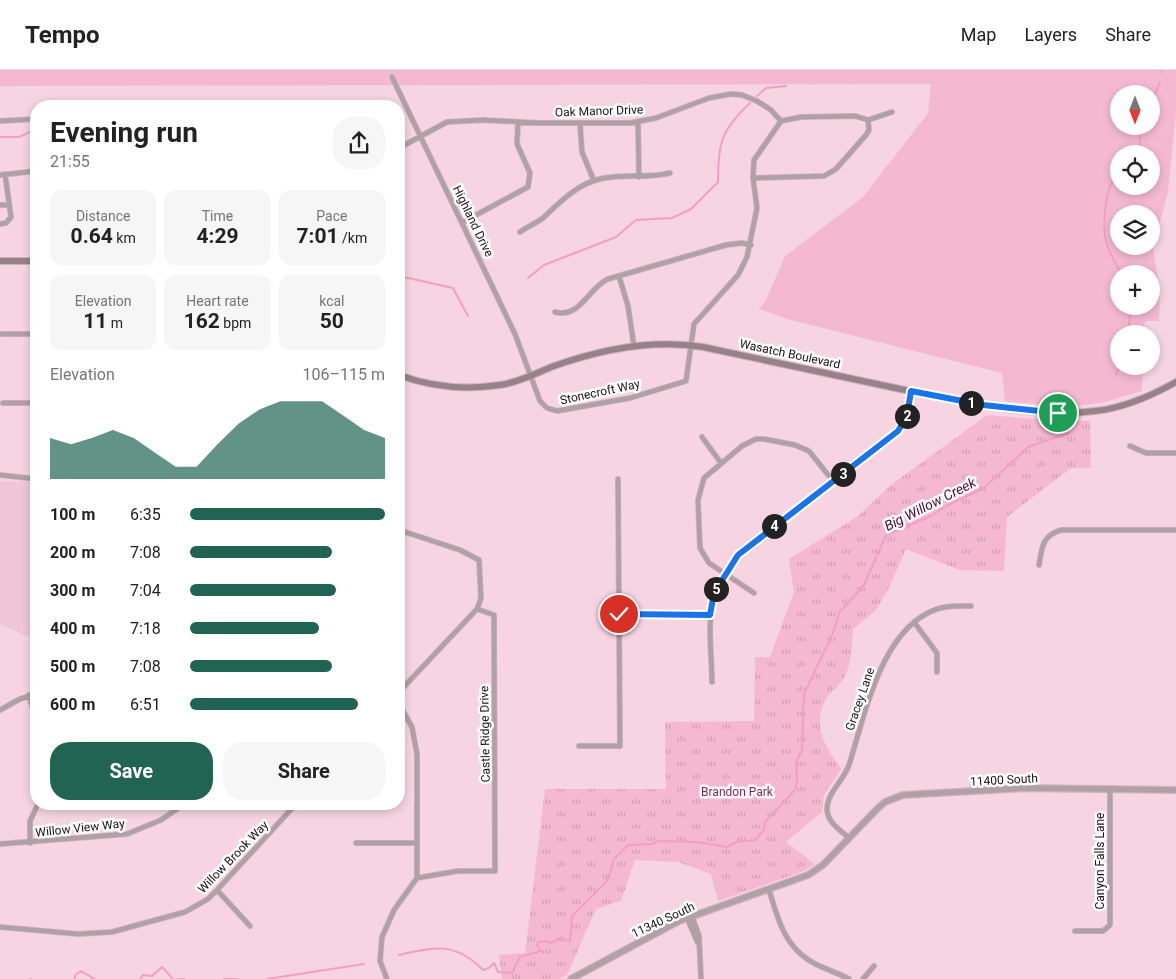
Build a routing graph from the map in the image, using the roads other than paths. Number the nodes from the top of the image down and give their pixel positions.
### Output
1 (392, 77) dead end
2 (403, 100) edge
3 (405, 104) edge
4 (892, 112) dead end
5 (30, 119) edge
6 (868, 120) junction
7 (0, 121) edge
8 (781, 121) junction
9 (518, 122) junction
10 (638, 122) junction
11 (580, 123) junction
12 (421, 138) junction
13 (405, 145) edge
14 (30, 172) edge
15 (670, 174) dead end
16 (3, 175) edge
17 (639, 177) junction
18 (753, 178) junction
19 (594, 180) junction
20 (0, 205) edge
21 (8, 205) junction
22 (463, 222) junction
23 (0, 224) edge
24 (520, 232) dead end
25 (751, 245) junction
26 (0, 261) edge
27 (30, 261) edge
28 (620, 276) junction
29 (555, 312) dead end
30 (2, 334) dead end
31 (30, 334) edge
32 (691, 345) junction
33 (634, 346) junction
34 (405, 376) edge
35 (531, 376) junction
36 (1176, 382) edge
37 (911, 391) junction
38 (30, 402) edge
39 (2, 403) dead end
40 (702, 437) dead end
41 (1130, 446) dead end
42 (1176, 453) edge
43 (721, 463) junction
44 (0, 475) edge
45 (30, 478) edge
46 (618, 479) dead end
47 (833, 481) junction
48 (1176, 530) edge
49 (405, 532) edge
50 (1040, 565) dead end
51 (724, 574) junction
52 (754, 593) dead end
53 (971, 606) dead end
54 (477, 609) junction
55 (619, 614) junction
56 (710, 615) junction
57 (914, 622) junction
58 (937, 672) dead end
59 (712, 682) dead end
60 (405, 686) edge
61 (29, 695) joint
62 (30, 699) edge
63 (0, 710) edge
64 (405, 714) edge
65 (579, 746) dead end
66 (1110, 788) junction
67 (1176, 790) edge
68 (35, 810) edge
69 (175, 810) edge
70 (290, 810) edge
71 (849, 838) junction
72 (30, 843) junction
73 (356, 843) dead end
74 (417, 843) junction
75 (0, 844) edge
76 (417, 878) junction
77 (217, 890) junction
78 (769, 890) junction
79 (690, 917) junction
80 (250, 926) dead end
81 (0, 927) edge
82 (1075, 931) dead end
83 (874, 966) dead end
84 (387, 979) edge
85 (571, 979) edge
86 (701, 979) edge
87 (849, 979) edge
88 (863, 979) edge

1 - 2 street, Highland Drive
3 - 12 street, Highland Drive
4 - 6 street
5 - 7 street
6 - 8 street
6 - 18 street
8 - 10 street, Oak Manor Drive
8 - 18 street
9 - 11 street, Oak Manor Drive
9 - 12 street, Oak Manor Drive
9 - 22 street
10 - 11 street, Oak Manor Drive
10 - 17 street
11 - 19 street
12 - 13 street, Oak Manor Drive
12 - 22 street, Highland Drive
14 - 16 street
15 - 17 street
16 - 21 street
17 - 19 street
18 - 25 street
19 - 24 street
20 - 21 street
21 - 23 street
22 - 35 street, Highland Drive
25 - 28 street
25 - 32 street
26 - 27 main road
28 - 29 street
28 - 33 street
30 - 31 street
32 - 33 main road, Wasatch Boulevard
32 - 35 street, Stonecroft Way
32 - 37 main road, Wasatch Boulevard
33 - 35 main road, Wasatch Boulevard
34 - 35 main road, Wasatch Boulevard
36 - 37 main road, Wasatch Boulevard
37 - 47 street
38 - 39 street
40 - 43 street
41 - 42 street
43 - 47 street
43 - 51 street
44 - 45 street
46 - 55 street
47 - 51 street
48 - 50 street
49 - 54 street
51 - 52 street
51 - 56 street
53 - 57 street, Gracey Lane
54 - 60 street
54 - 76 street, Castle Ridge Drive
55 - 56 street
55 - 65 street
56 - 59 street
57 - 58 street
57 - 71 street, Gracey Lane
61 - 62 street
61 - 63 street
64 - 74 street
66 - 67 street, 11400 South
66 - 71 street, 11400 South
66 - 82 street, Canyon Falls Lane
68 - 72 street
69 - 72 street, Willow View Way
70 - 77 street, Willow Brook Way
71 - 78 street, 11400 South
72 - 75 street, Willow View Way
73 - 74 street
74 - 76 street
76 - 84 street
77 - 80 street
77 - 81 street, Willow Brook Way
78 - 79 street, 11340 South
78 - 87 street
79 - 85 street, 11340 South
79 - 86 street
83 - 88 street

